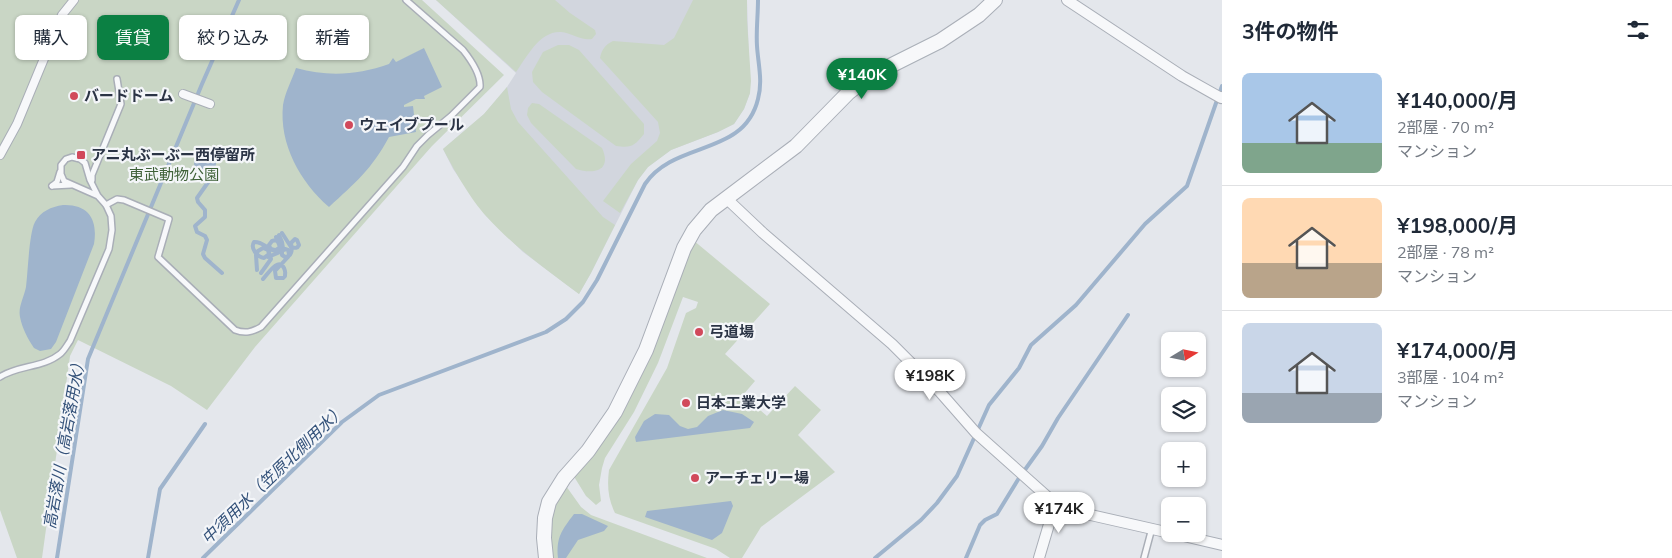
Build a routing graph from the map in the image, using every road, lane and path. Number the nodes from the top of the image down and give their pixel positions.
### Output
1 (74, 0) edge
2 (406, 0) edge
3 (995, 0) edge
4 (1067, 0) edge
5 (117, 79) dead end
6 (183, 94) dead end
7 (1222, 97) edge
8 (210, 104) dead end
9 (0, 155) edge
10 (100, 156) junction
11 (80, 159) junction
12 (61, 165) junction
13 (72, 185) junction
14 (94, 188) junction
15 (98, 196) junction
16 (727, 199) junction
17 (106, 204) junction
18 (0, 377) edge
19 (1055, 504) junction
20 (1152, 528) junction
21 (1161, 530) edge
22 (1206, 541) edge
23 (1222, 545) edge
24 (546, 558) edge
25 (1039, 558) edge
26 (1144, 558) edge

1 - 9 street
2 - 17 lane
3 - 16 street
4 - 7 street
5 - 10 lane
6 - 8 street
10 - 11 lane
10 - 14 lane
11 - 12 lane
11 - 14 lane
12 - 13 lane
12 - 13 lane
13 - 15 lane
14 - 15 lane
15 - 17 lane
16 - 19 street
16 - 24 street
17 - 18 lane
19 - 20 street
19 - 25 street
20 - 21 street
20 - 26 lane
22 - 23 street

